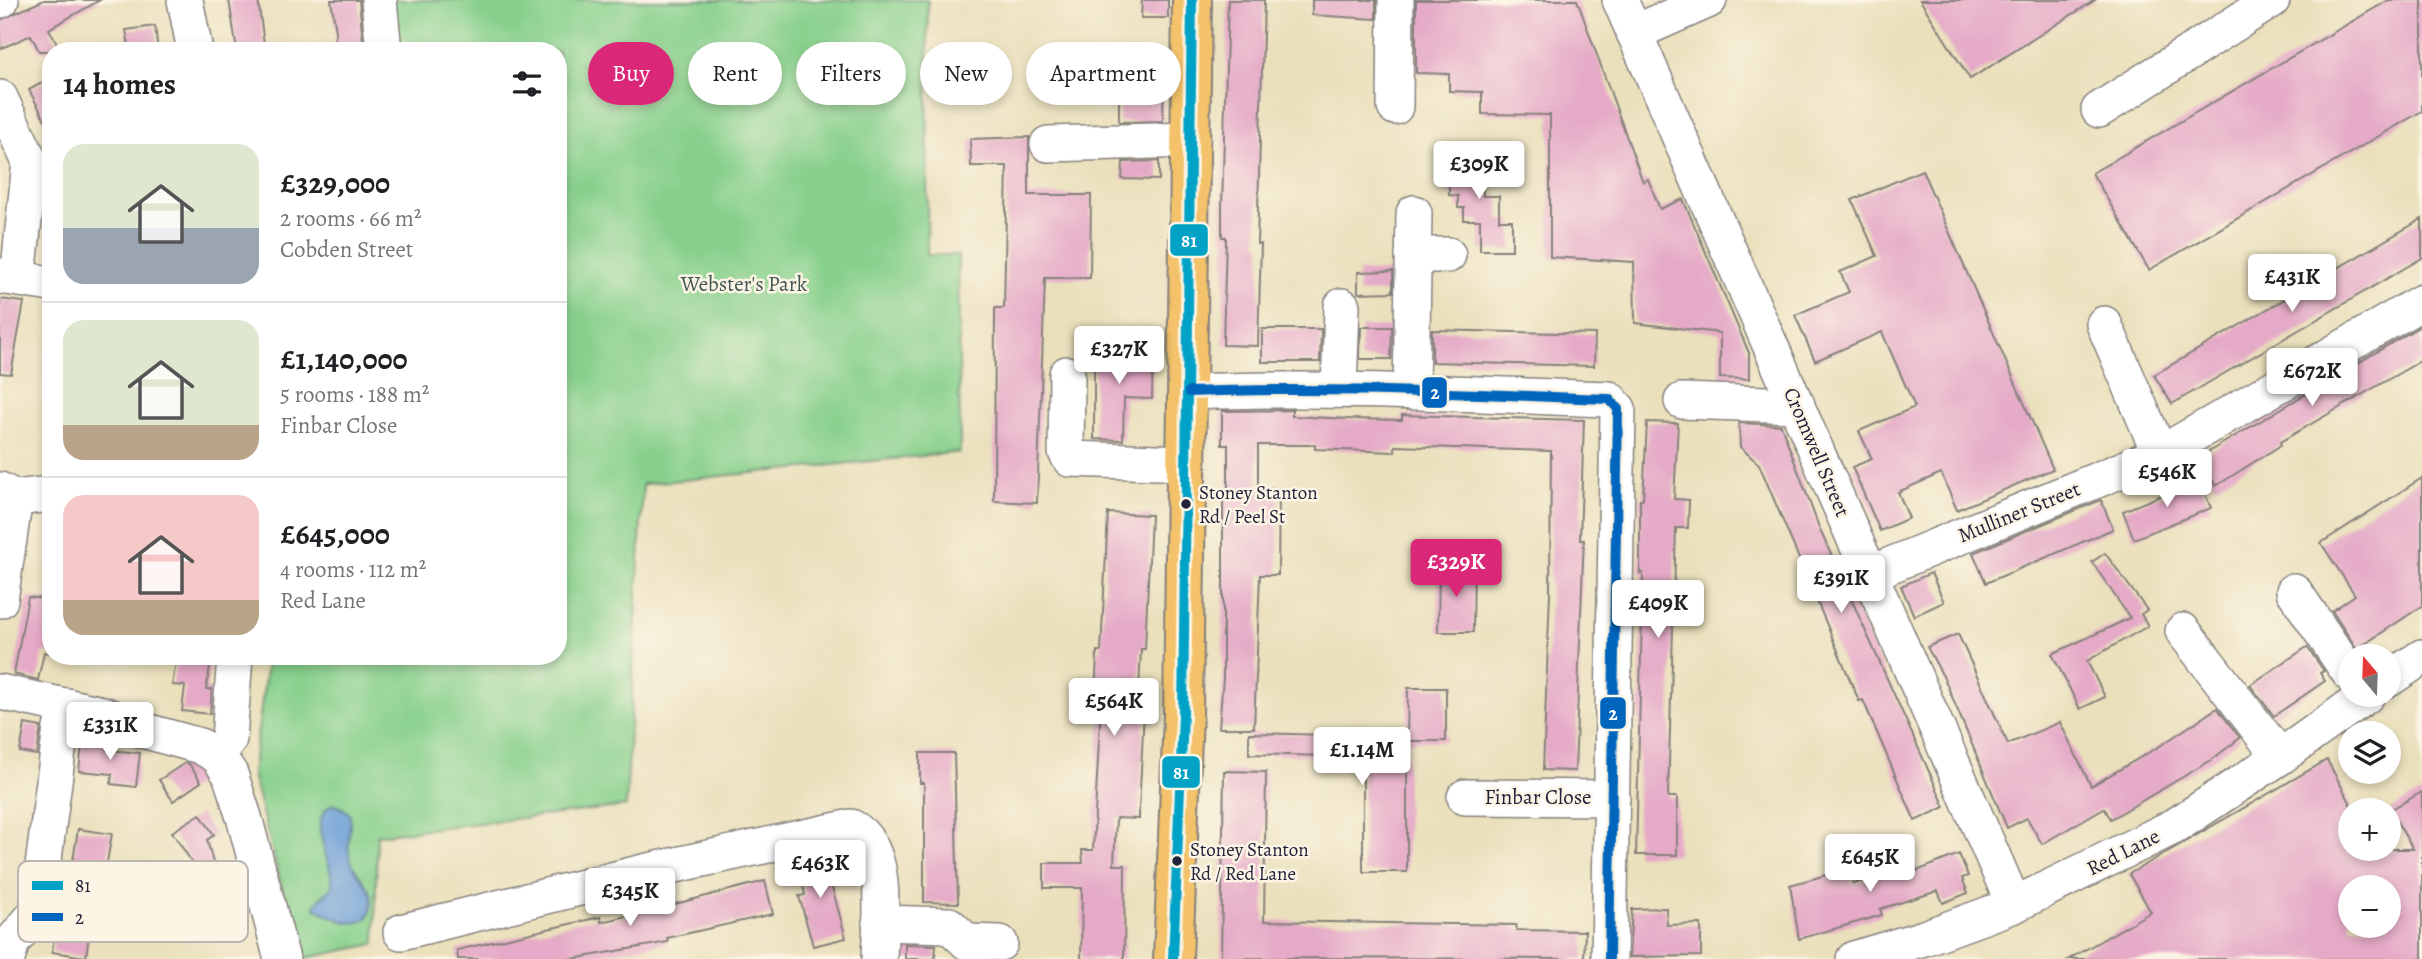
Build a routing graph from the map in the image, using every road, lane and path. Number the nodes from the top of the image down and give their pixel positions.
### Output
1 (185, 0) edge
2 (379, 0) edge
3 (1192, 0) edge
4 (1396, 0) edge
5 (1620, 0) edge
6 (1709, 0) edge
7 (2272, 0) edge
8 (1634, 33) junction
9 (193, 42) edge
10 (383, 42) edge
11 (0, 98) edge
12 (1395, 107) dead end
13 (2099, 110) dead end
14 (1192, 141) junction
15 (1048, 144) dead end
16 (1413, 213) dead end
17 (1413, 255) junction
18 (1448, 255) dead end
19 (23, 279) edge
20 (2422, 302) edge
21 (1342, 306) dead end
22 (2104, 324) dead end
23 (1067, 374) dead end
24 (1339, 390) junction
25 (1189, 392) junction
26 (1411, 392) junction
27 (1682, 401) dead end
28 (1797, 405) junction
29 (2160, 454) junction
30 (1187, 463) junction
31 (8, 494) edge
32 (42, 494) edge
33 (1869, 574) junction
34 (2294, 591) dead end
35 (0, 600) edge
36 (2183, 631) dead end
37 (2338, 649) edge
38 (2422, 657) edge
39 (234, 665) edge
40 (2401, 669) edge
41 (0, 692) edge
42 (67, 706) junction
43 (2343, 707) edge
44 (218, 756) junction
45 (2280, 757) junction
46 (1465, 797) dead end
47 (1612, 798) junction
48 (44, 861) edge
49 (2014, 905) junction
50 (880, 923) junction
51 (18, 932) edge
52 (401, 932) dead end
53 (1000, 943) dead end
54 (6, 945) edge
55 (282, 959) edge
56 (879, 959) edge
57 (1173, 959) edge
58 (1609, 959) edge
59 (1854, 959) edge

1 - 9 street
2 - 10 street
3 - 14 main road
4 - 12 street
5 - 8 street, Cromwell Street
6 - 8 street
7 - 13 street
8 - 28 street, Cromwell Street
11 - 19 street
14 - 15 street
14 - 25 main road
16 - 17 street
17 - 18 street
17 - 26 street
20 - 29 street, Mulliner Street
21 - 24 street
22 - 29 street
23 - 30 street
24 - 25 street
24 - 26 street
25 - 30 main road
26 - 47 street
27 - 28 street
28 - 33 street, Cromwell Street
29 - 33 street, Mulliner Street
30 - 57 main road
31 - 32 street
31 - 35 street
33 - 49 street, Cromwell Street
34 - 37 street
36 - 45 street
38 - 40 street, Red Lane
39 - 44 street
41 - 42 street
42 - 44 street
42 - 48 street
43 - 45 street, Red Lane
44 - 55 street
45 - 49 street, Red Lane
46 - 47 street, Finbar Close
47 - 58 street
49 - 59 street, Red Lane
50 - 52 street
50 - 53 street
50 - 56 street
51 - 54 street

